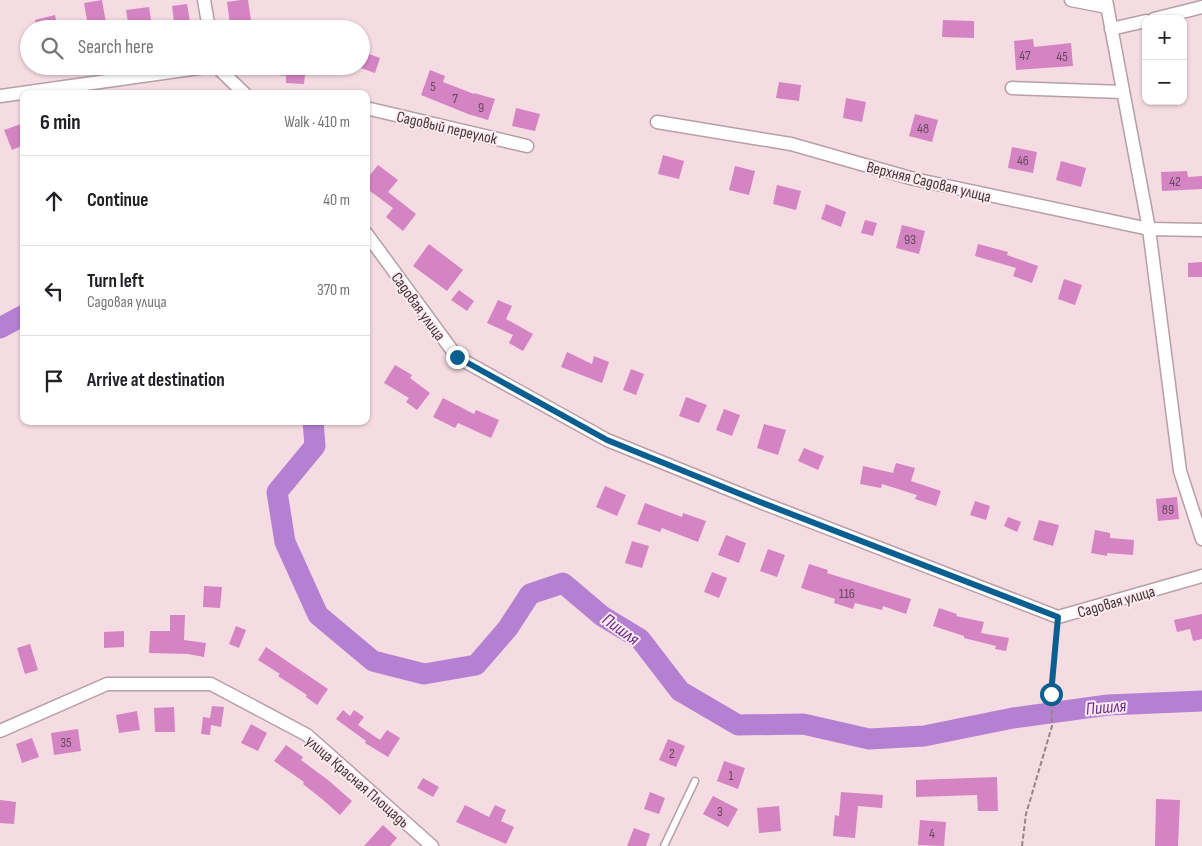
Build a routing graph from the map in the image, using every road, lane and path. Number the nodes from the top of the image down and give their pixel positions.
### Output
1 (204, 0) edge
2 (1071, 0) edge
3 (1107, 4) edge
4 (1202, 7) edge
5 (1170, 15) edge
6 (207, 20) edge
7 (1142, 22) edge
8 (1112, 29) junction
9 (150, 75) edge
10 (224, 75) edge
11 (1012, 88) dead end
12 (43, 90) edge
13 (241, 90) edge
14 (1123, 92) junction
15 (20, 93) edge
16 (0, 96) edge
17 (370, 109) edge
18 (657, 122) dead end
19 (527, 146) dead end
20 (1149, 229) junction
21 (1202, 230) edge
22 (370, 239) edge
23 (1202, 539) edge
24 (1202, 576) edge
25 (1058, 617) junction
26 (0, 730) edge
27 (695, 781) dead end
28 (432, 846) edge
29 (664, 846) edge
30 (1022, 846) edge

1 - 6 street
2 - 3 street
3 - 8 street
4 - 5 street
7 - 8 street
8 - 14 street
9 - 12 street
10 - 13 street
11 - 14 street
14 - 20 street
15 - 16 street
17 - 19 street, Садовый переулок
18 - 20 street, Верхняя Садовая улица
20 - 21 street, Верхняя Садовая улица
20 - 23 street
22 - 25 street, Садовая улица
24 - 25 street, Садовая улица
25 - 30 path
26 - 28 street, улица Красная Площадь
27 - 29 lane

